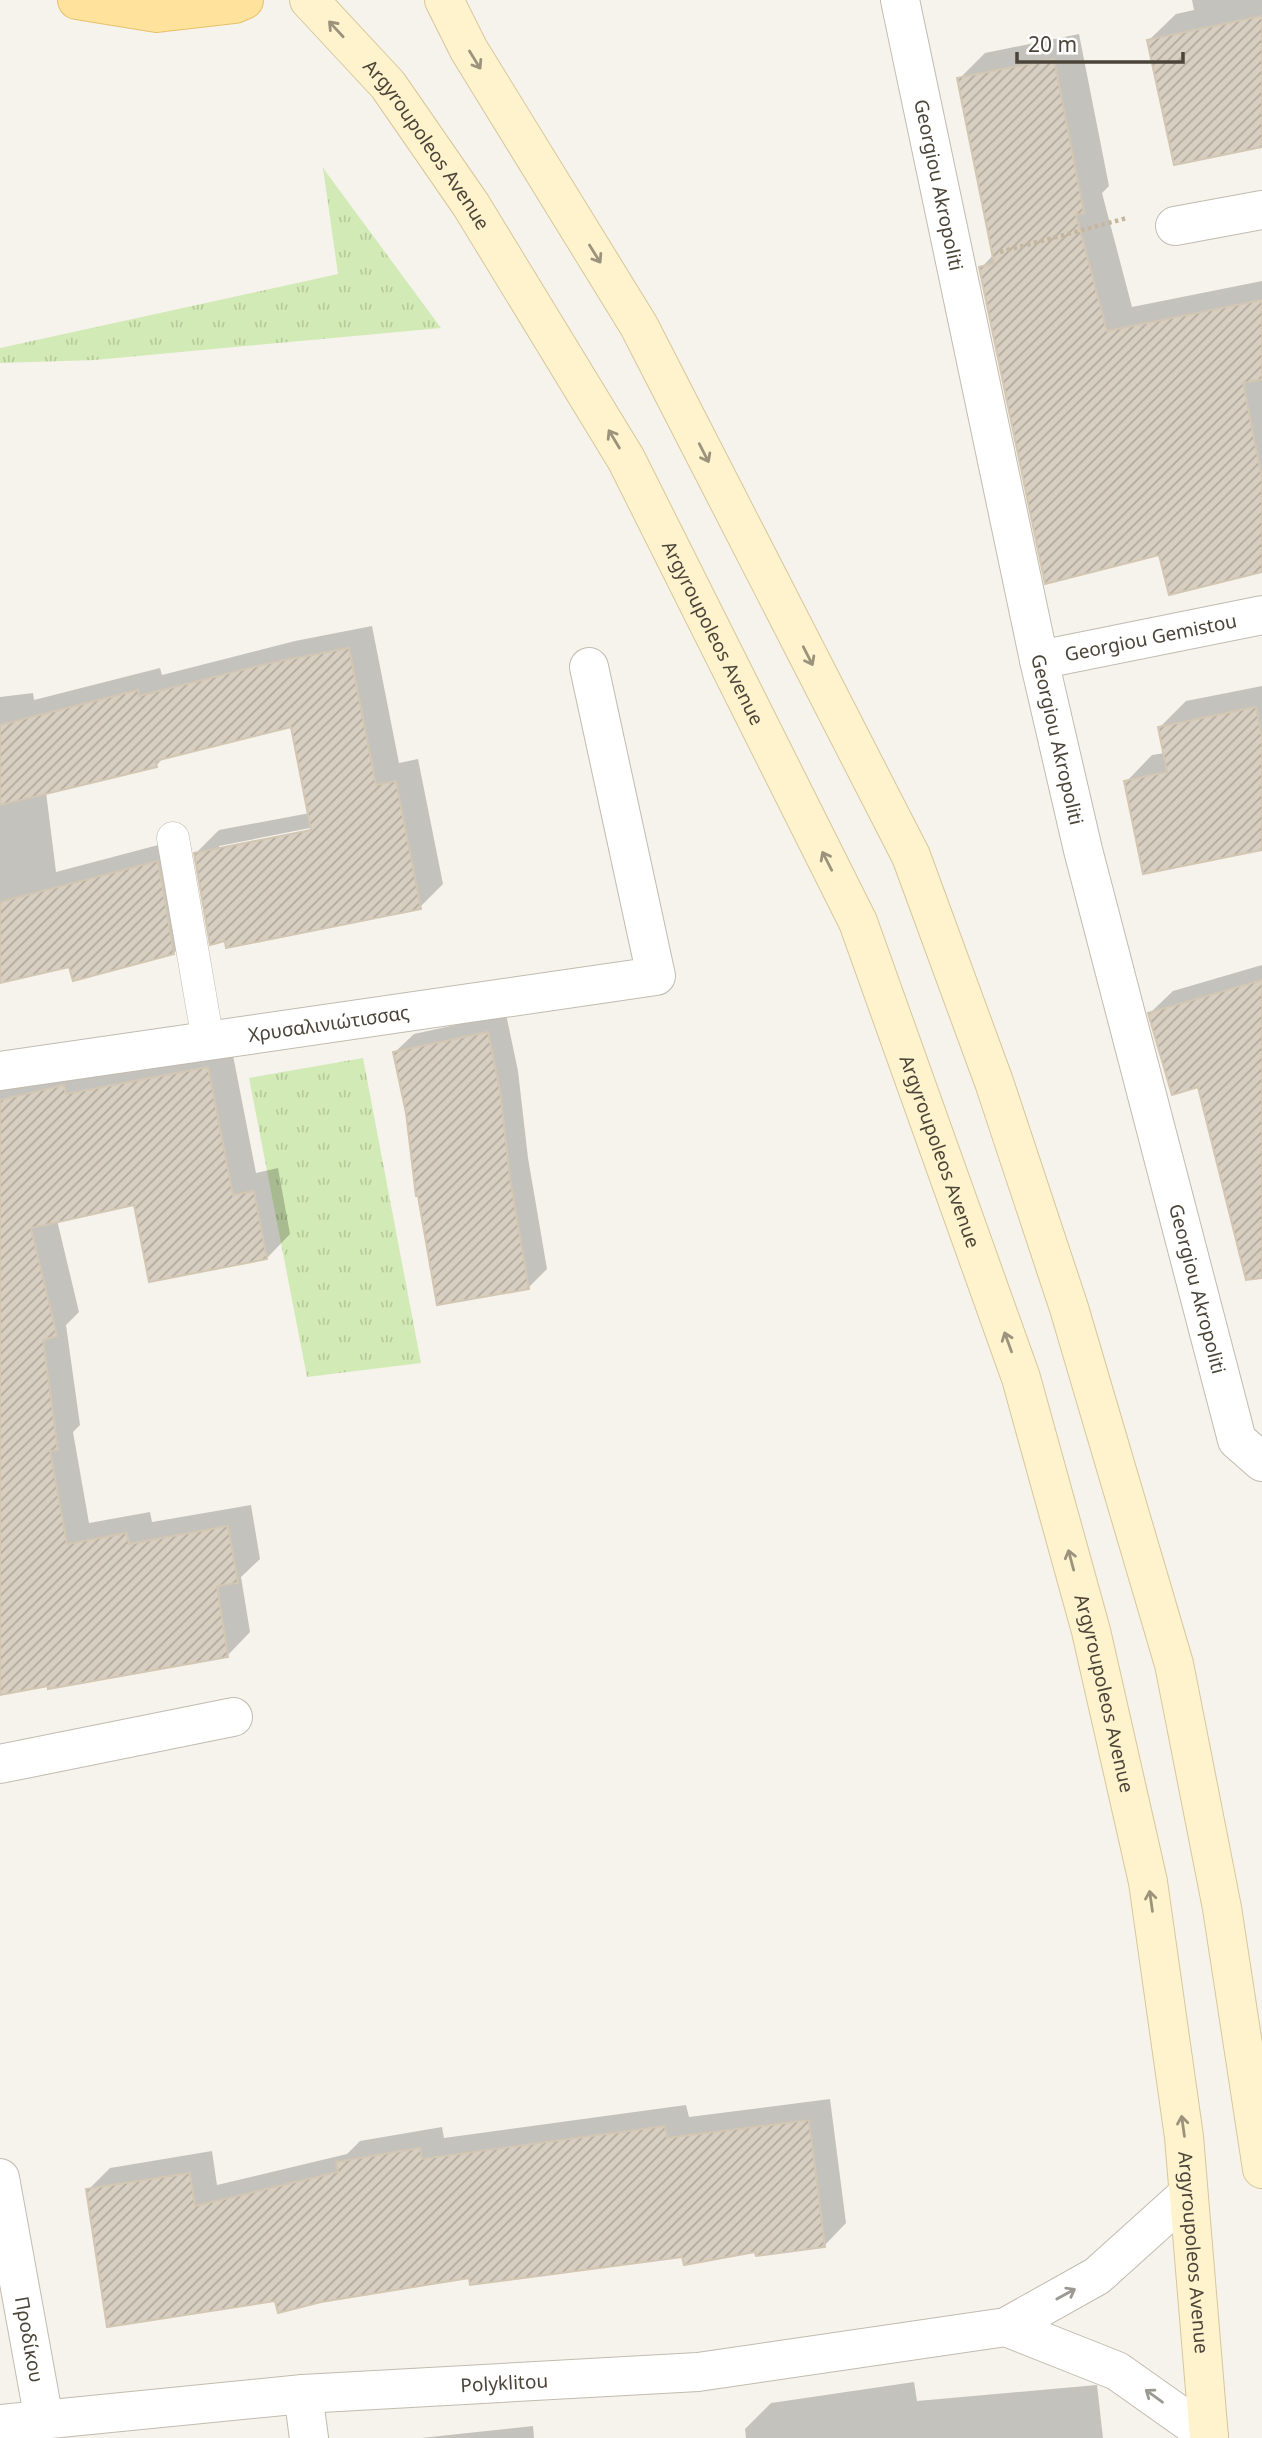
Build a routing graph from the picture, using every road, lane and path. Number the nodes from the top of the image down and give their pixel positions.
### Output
1 (77, 0) edge
2 (244, 0) edge
3 (309, 0) edge
4 (444, 0) edge
5 (901, 0) edge
6 (1262, 210) edge
7 (1175, 226) joint
8 (956, 263) junction
9 (1262, 615) edge
10 (1039, 660) junction
11 (589, 667) dead end
12 (173, 838) dead end
13 (208, 1041) junction
14 (0, 1070) edge
15 (1262, 1461) edge
16 (233, 1717) dead end
17 (0, 1764) edge
18 (1262, 2169) edge
19 (0, 2178) edge
20 (1188, 2194) junction
21 (1006, 2327) junction
22 (303, 2394) junction
23 (44, 2420) junction
24 (0, 2424) edge
25 (1209, 2437) edge
26 (309, 2438) edge

1 - 2 main road
20 -> 3 main road, Argyroupoleos Avenue
4 -> 18 main road
5 - 8 street, Georgiou Akropoliti
6 - 7 street
7 - 8 path
8 - 10 street, Georgiou Akropoliti
9 - 10 street, Georgiou Gemistou
10 - 15 street, Georgiou Akropoliti
11 - 13 street, Χρυσαλινιώτισσας
12 - 13 lane
13 - 14 street, Χρυσαλινιώτισσας
16 - 17 street
19 - 23 street, Προδίκου
21 -> 20 street
20 - 25 main road, Argyroupoleos Avenue
21 - 22 street, Polyklitou
25 -> 21 street
22 - 23 street, Polyklitou
22 - 26 street
23 - 24 street, Polyklitou

